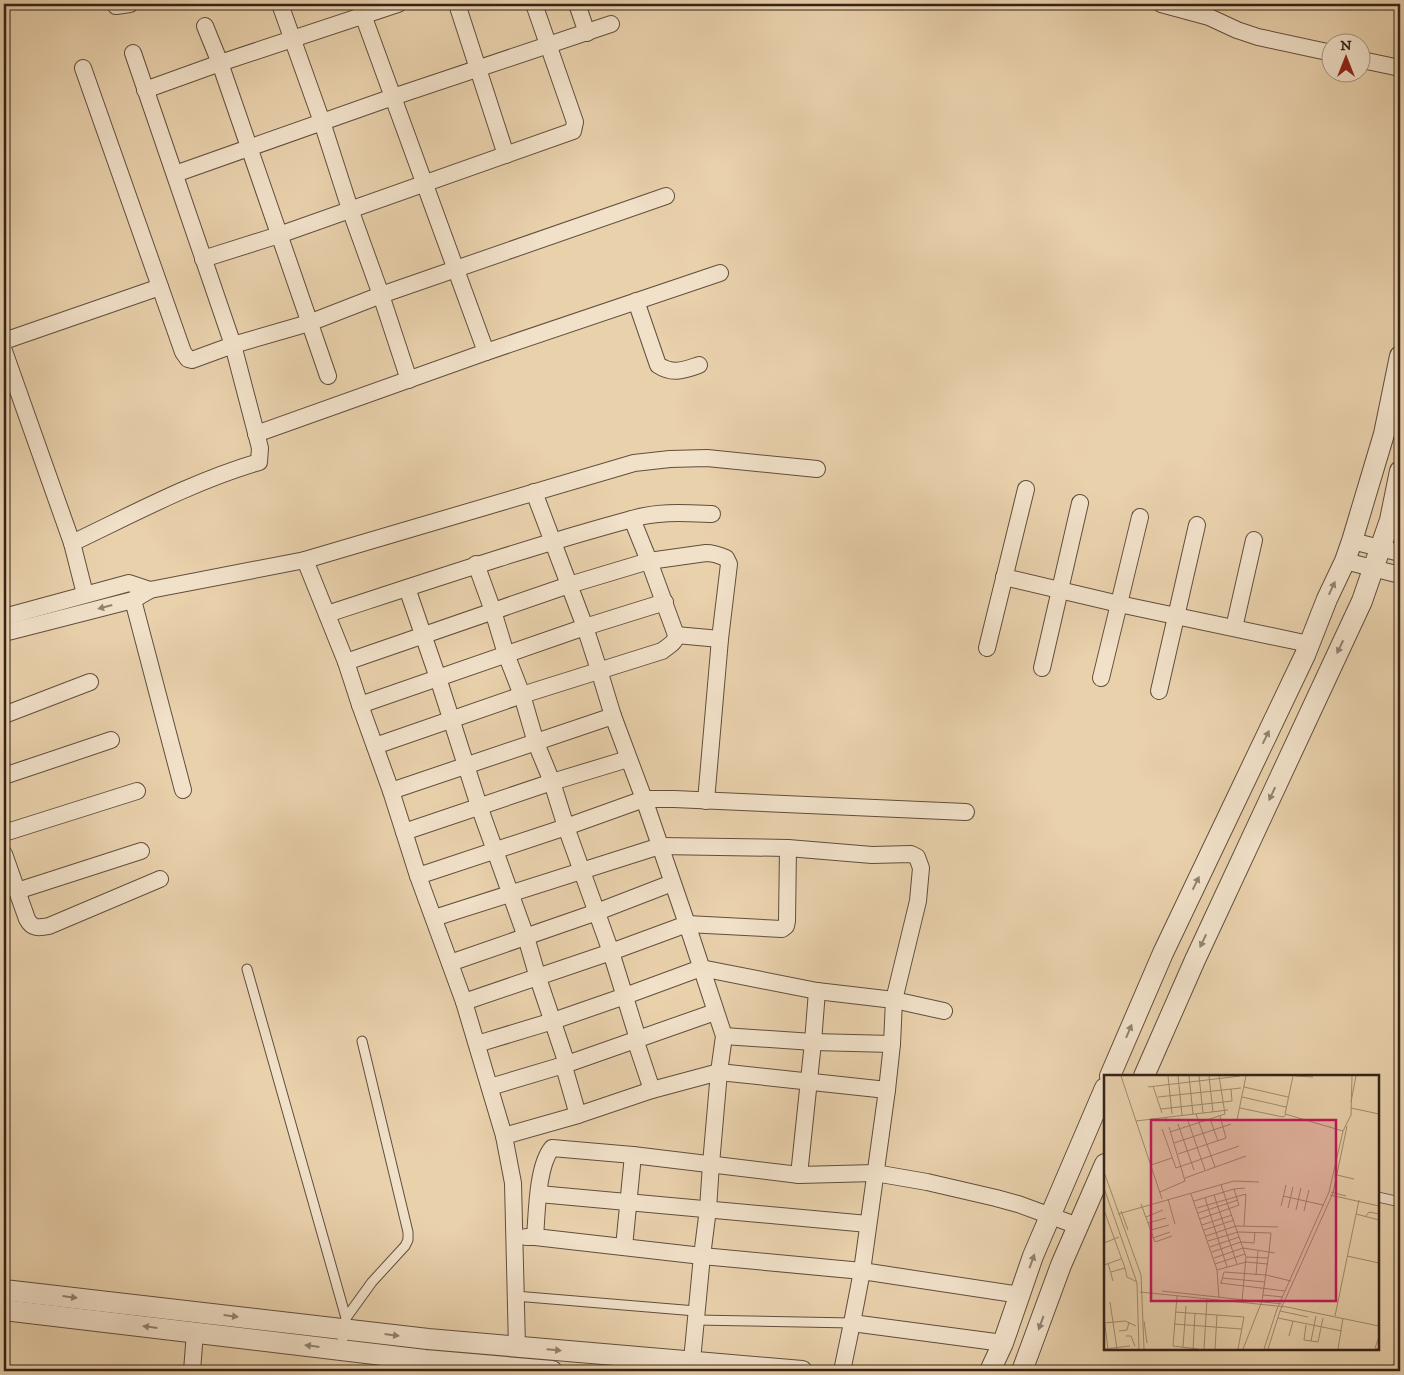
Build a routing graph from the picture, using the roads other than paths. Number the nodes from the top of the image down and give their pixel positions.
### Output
1 (115, 4) edge
2 (130, 4) edge
3 (280, 4) edge
4 (398, 4) edge
5 (457, 4) edge
6 (534, 4) edge
7 (578, 4) edge
8 (1161, 4) edge
9 (361, 9) edge
10 (611, 24) dead end
11 (205, 26) dead end
12 (587, 33) junction
13 (292, 39) junction
14 (549, 45) junction
15 (1322, 51) edge
16 (133, 53) dead end
17 (1372, 62) edge
18 (220, 63) junction
19 (83, 68) dead end
20 (1400, 68) edge
21 (479, 69) junction
22 (145, 90) junction
23 (393, 97) junction
24 (322, 122) junction
25 (249, 147) junction
26 (506, 155) junction
27 (175, 174) junction
28 (424, 184) junction
29 (666, 196) dead end
30 (350, 210) junction
31 (279, 235) junction
32 (203, 259) junction
33 (455, 269) junction
34 (720, 273) dead end
35 (160, 287) junction
36 (381, 295) junction
37 (636, 301) junction
38 (309, 323) junction
39 (4, 341) edge
40 (233, 346) junction
41 (4, 350) edge
42 (486, 352) junction
43 (1400, 356) edge
44 (700, 365) dead end
45 (328, 376) dead end
46 (409, 380) junction
47 (256, 434) junction
48 (817, 469) dead end
49 (1400, 471) edge
50 (1026, 489) dead end
51 (534, 492) junction
52 (1080, 503) dead end
53 (712, 514) dead end
54 (1140, 517) dead end
55 (632, 519) junction
56 (1197, 525) dead end
57 (1254, 540) dead end
58 (553, 541) junction
59 (1352, 541) junction
60 (72, 542) junction
61 (1391, 550) edge
62 (305, 560) junction
63 (649, 561) junction
64 (1345, 561) junction
65 (476, 564) junction
66 (1374, 568) junction
67 (1400, 575) edge
68 (1004, 577) junction
69 (568, 585) junction
70 (407, 588) junction
71 (1061, 589) junction
72 (150, 590) junction
73 (85, 594) junction
74 (133, 600) junction
75 (665, 602) junction
76 (1119, 604) junction
77 (493, 611) junction
78 (327, 614) junction
79 (1175, 615) junction
80 (4, 617) edge
81 (584, 627) junction
82 (1234, 628) junction
83 (4, 634) edge
84 (422, 634) junction
85 (676, 635) junction
86 (720, 638) junction
87 (1309, 644) junction
88 (986, 648) dead end
89 (506, 654) junction
90 (346, 662) junction
91 (1042, 668) dead end
92 (599, 670) junction
93 (438, 678) junction
94 (1101, 678) dead end
95 (90, 682) dead end
96 (1159, 690) dead end
97 (522, 695) junction
98 (360, 705) junction
99 (4, 715) edge
100 (612, 716) junction
101 (451, 719) junction
102 (111, 740) dead end
103 (536, 743) junction
104 (375, 746) junction
105 (628, 759) junction
106 (466, 766) junction
107 (4, 776) edge
108 (552, 782) junction
109 (183, 790) dead end
110 (137, 791) dead end
111 (391, 791) junction
112 (644, 799) junction
113 (706, 801) junction
114 (479, 806) junction
115 (966, 812) dead end
116 (566, 827) junction
117 (404, 832) junction
118 (4, 833) edge
119 (660, 846) junction
120 (788, 848) junction
121 (496, 850) junction
122 (141, 851) dead end
123 (4, 854) edge
124 (582, 870) junction
125 (418, 876) junction
126 (160, 879) dead end
127 (672, 883) junction
128 (17, 891) junction
129 (511, 893) junction
130 (597, 912) junction
131 (434, 918) junction
132 (687, 924) junction
133 (526, 937) junction
134 (611, 952) junction
135 (450, 962) junction
136 (247, 968) dead end
137 (701, 968) junction
138 (538, 978) junction
139 (817, 990) junction
140 (625, 996) junction
141 (894, 1000) junction
142 (464, 1002) junction
143 (944, 1011) dead end
144 (715, 1012) junction
145 (553, 1021) junction
146 (724, 1036) junction
147 (638, 1039) junction
148 (362, 1041) dead end
149 (813, 1042) junction
150 (478, 1044) junction
151 (892, 1044) junction
152 (567, 1064) junction
153 (719, 1072) junction
154 (1110, 1075) edge
155 (1144, 1075) edge
156 (809, 1082) junction
157 (490, 1087) junction
158 (652, 1090) junction
159 (887, 1090) junction
160 (1104, 1090) edge
161 (578, 1115) junction
162 (504, 1136) junction
163 (633, 1155) junction
164 (710, 1164) junction
165 (1104, 1166) edge
166 (876, 1168) junction
167 (799, 1175) junction
168 (1013, 1192) dead end
169 (539, 1194) junction
170 (1379, 1197) edge
171 (1400, 1202) edge
172 (629, 1203) junction
173 (708, 1209) junction
174 (1050, 1216) junction
175 (868, 1224) junction
176 (1078, 1226) junction
177 (514, 1237) junction
178 (535, 1237) junction
179 (624, 1247) junction
180 (702, 1256) junction
181 (862, 1271) junction
182 (4, 1290) edge
183 (1020, 1295) junction
184 (515, 1296) junction
185 (42, 1304) junction
186 (4, 1310) edge
187 (696, 1316) junction
188 (852, 1323) junction
189 (345, 1324) junction
190 (195, 1332) junction
191 (428, 1339) junction
192 (1004, 1344) junction
193 (517, 1347) junction
194 (341, 1350) junction
195 (425, 1366) edge
196 (691, 1367) edge
197 (192, 1371) edge
198 (552, 1371) edge
199 (802, 1371) edge
200 (842, 1371) edge
201 (990, 1371) edge
202 (1022, 1371) edge

1 - 2 street
3 - 13 street
4 - 9 street
5 - 21 street
6 - 14 street
7 - 12 street
8 - 15 street
9 - 13 street
9 - 23 street
10 - 12 street
11 - 18 street
12 - 14 street
13 - 18 street
13 - 24 street
14 - 21 street
14 - 26 street
16 - 22 street
17 - 20 street
18 - 22 street
18 - 25 street
19 - 35 street
21 - 23 street
21 - 26 street
22 - 27 street
23 - 24 street
23 - 28 street
24 - 25 street
24 - 30 street
25 - 27 street
25 - 31 street
26 - 28 street
27 - 32 street
28 - 30 street
28 - 33 street
29 - 33 street
30 - 31 street
30 - 36 street
31 - 32 street
31 - 38 street
32 - 40 street
33 - 36 street
33 - 42 street
34 - 37 street
35 - 39 street
35 - 40 street
36 - 38 street
36 - 46 street
37 - 42 street
37 - 44 street
38 - 40 street
38 - 45 street
40 - 47 street
41 - 60 street
42 - 46 street
43 - 59 street
46 - 47 street
47 - 60 street
48 - 51 street
49 - 61 street
50 - 68 street
51 - 58 street
51 - 62 street
52 - 71 street
53 - 55 street
54 - 76 street
55 - 58 street
55 - 63 street
56 - 79 street
57 - 82 street
58 - 65 street
58 - 69 street
59 - 61 street
59 - 64 street
60 - 73 street
61 - 66 street
62 - 72 street
62 - 78 street
63 - 69 street
63 - 75 street
63 - 86 street
64 - 66 street
87 -> 64 street
65 - 70 street
65 - 77 street
66 - 67 street
66 -> 155 street
68 - 71 street
68 - 88 street
69 - 77 street
69 - 81 street
70 - 78 street
70 - 84 street
71 - 76 street
71 - 91 street
72 - 73 street
72 - 74 street
73 - 80 street
74 -> 83 street
74 - 109 street
75 - 81 street
75 - 85 street
76 - 79 street
76 - 94 street
77 - 84 street
77 - 89 street
78 - 90 street
79 - 82 street
79 - 96 street
81 - 89 street
81 - 92 street
82 - 87 street
84 - 90 street
84 - 93 street
85 - 86 street
85 - 92 street
86 - 113 street
154 -> 87 street
89 - 93 street
89 - 97 street
90 - 98 street
92 - 97 street
92 - 100 street
93 - 98 street
93 - 101 street
95 - 99 street
97 - 101 street
97 - 103 street
98 - 104 street
100 - 103 street
100 - 105 street
101 - 104 street
101 - 106 street
102 - 107 street
103 - 106 street
103 - 108 street
104 - 111 street
105 - 108 street
105 - 112 street
106 - 111 street
106 - 114 street
108 - 114 street
108 - 116 street
110 - 118 street
111 - 117 street
112 - 113 street
112 - 116 street
112 - 119 street
113 - 115 street
114 - 117 street
114 - 121 street
116 - 121 street
116 - 124 street
117 - 125 street
119 - 120 street
119 - 124 street
119 - 127 street
120 - 132 street
120 - 141 street
121 - 125 street
121 - 129 street
122 - 128 street
123 - 128 street
124 - 129 street
124 - 130 street
125 - 131 street
126 - 128 street
127 - 130 street
127 - 132 street
129 - 131 street
129 - 133 street
130 - 133 street
130 - 134 street
131 - 135 street
132 - 134 street
132 - 137 street
133 - 135 street
133 - 138 street
134 - 138 street
134 - 140 street
135 - 142 street
136 - 189 lane
137 - 139 street
137 - 140 street
137 - 144 street
138 - 142 street
138 - 145 street
139 - 141 street
139 - 149 street
140 - 145 street
140 - 147 street
141 - 143 street
141 - 151 street
142 - 150 street
144 - 146 street
144 - 147 street
145 - 150 street
145 - 152 street
146 - 149 street
146 - 153 street
147 - 152 street
147 - 158 street
148 - 189 lane
149 - 151 street
149 - 156 street
150 - 157 street
151 - 159 street
152 - 157 street
152 - 161 street
153 - 156 street
153 - 158 street
153 - 164 street
156 - 159 street
156 - 167 street
157 - 162 street
158 - 161 street
159 - 166 street
160 - 174 street
161 - 162 street
162 - 177 street
163 - 164 street
163 - 169 street
163 - 172 street
164 - 167 street
164 - 173 street
165 - 176 street
166 - 167 street
166 - 168 street
166 - 174 street
166 - 175 street
169 - 172 street
169 - 178 street
170 - 171 lane
172 - 173 street
172 - 179 street
173 - 175 street
173 - 180 street
174 - 176 street
183 -> 174 street
175 - 181 street
176 -> 202 street
177 - 178 street
177 - 184 street
178 - 179 street
179 - 180 street
180 - 181 street
180 - 187 street
181 - 183 street
181 - 188 street
182 - 185 street
183 - 192 street
184 - 187 lane
184 - 193 street
185 - 186 street
185 -> 189 street
190 -> 185 street
187 - 188 lane
187 - 196 street
188 - 192 street
188 - 200 street
189 -> 191 street
189 - 194 lane
194 -> 190 street
190 - 197 street
191 - 193 street
191 - 195 street
192 - 201 street
193 -> 196 street
194 - 195 street
195 - 198 street
196 - 199 street

